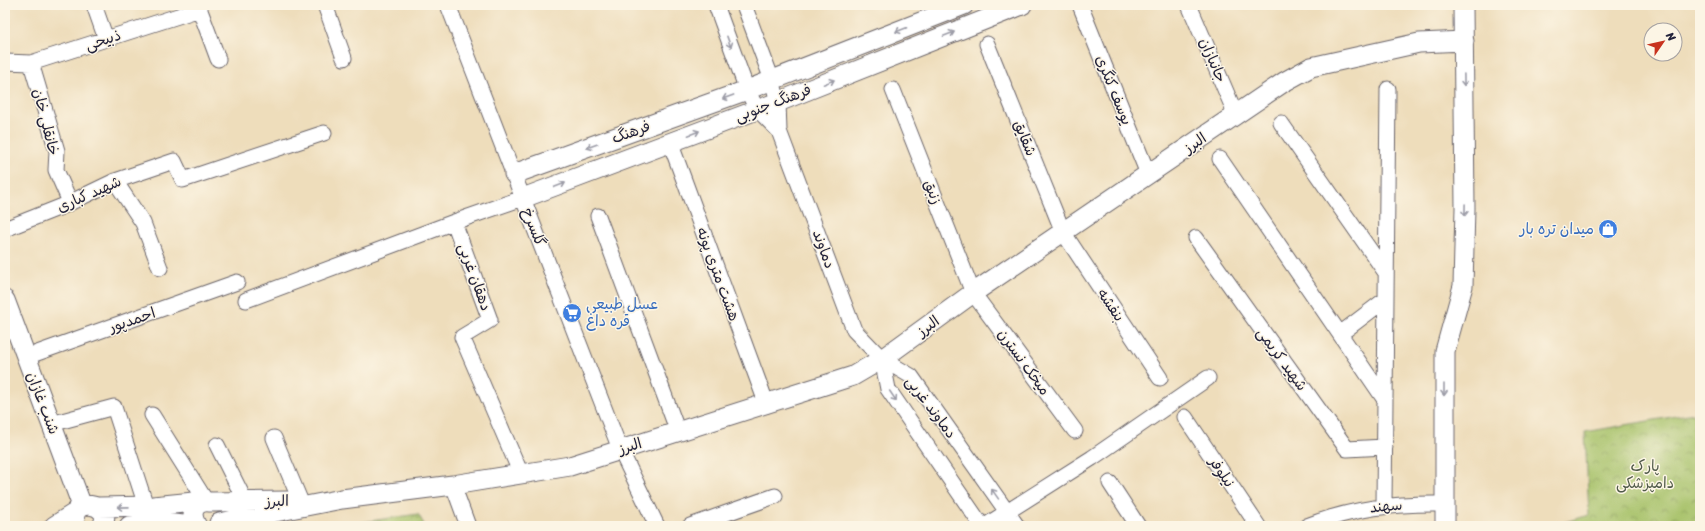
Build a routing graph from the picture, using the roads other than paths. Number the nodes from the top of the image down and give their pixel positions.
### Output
1 (94, 5) edge
2 (325, 5) edge
3 (448, 5) edge
4 (716, 5) edge
5 (744, 5) edge
6 (964, 5) edge
7 (1022, 5) edge
8 (1080, 5) edge
9 (1190, 5) edge
10 (1463, 5) edge
11 (199, 7) edge
12 (106, 39) junction
13 (1464, 41) junction
14 (987, 44) dead end
15 (344, 58) dead end
16 (218, 59) dead end
17 (5, 62) edge
18 (31, 63) junction
19 (772, 80) junction
20 (1388, 89) dead end
21 (747, 90) junction
22 (893, 90) dead end
23 (778, 102) junction
24 (757, 109) junction
25 (1236, 115) junction
26 (1281, 123) dead end
27 (779, 131) junction
28 (324, 133) dead end
29 (670, 142) junction
30 (1220, 159) dead end
31 (514, 174) junction
32 (1148, 174) junction
33 (115, 182) junction
34 (523, 198) junction
35 (70, 202) junction
36 (598, 216) dead end
37 (454, 222) junction
38 (5, 229) edge
39 (1063, 232) junction
40 (1196, 238) dead end
41 (160, 268) dead end
42 (1386, 273) junction
43 (237, 282) dead end
44 (973, 293) junction
45 (1386, 299) junction
46 (5, 300) edge
47 (246, 300) dead end
48 (1340, 334) junction
49 (26, 357) junction
50 (882, 359) junction
51 (1160, 378) dead end
52 (1208, 378) dead end
53 (1385, 400) junction
54 (767, 405) junction
55 (152, 415) dead end
56 (1185, 417) dead end
57 (51, 424) junction
58 (1075, 431) dead end
59 (678, 432) junction
60 (274, 438) dead end
61 (217, 445) dead end
62 (1385, 448) junction
63 (620, 449) junction
64 (521, 474) junction
65 (1110, 483) dead end
66 (453, 485) junction
67 (775, 496) dead end
68 (342, 499) junction
69 (300, 500) junction
70 (207, 501) junction
71 (245, 501) junction
72 (1444, 504) junction
73 (1384, 505) junction
74 (146, 506) junction
75 (1008, 512) junction
76 (83, 513) edge
77 (218, 524) edge
78 (54, 526) edge
79 (102, 526) edge
80 (129, 526) edge
81 (193, 526) edge
82 (198, 526) edge
83 (468, 526) edge
84 (657, 526) edge
85 (690, 526) edge
86 (984, 526) edge
87 (1017, 526) edge
88 (1138, 526) edge
89 (1258, 526) edge
90 (1307, 526) edge
91 (1444, 526) edge

1 - 12 street
2 - 15 street
3 - 31 street, گلسرخ
4 -> 21 street
5 - 19 street
6 -> 19 main road, فرهنگ
23 -> 7 main road, فرهنگ جنوبی
8 - 32 street, یوسف کنگری
9 - 25 street, جانبازان
10 - 13 main road
11 - 12 street, ذبیحی
11 - 16 street
12 - 18 street, ذبیحی
13 - 25 main road, البرز
13 -> 72 main road
14 - 39 street, شقایق
17 - 18 street, ذبیحی
18 - 35 street, خانقلی خان
19 - 21 main road, فرهنگ
19 - 23 street
20 - 42 street
21 - 24 street
21 -> 31 main road, فرهنگ
22 - 44 street, زنبق
23 - 24 main road, فرهنگ جنوبی
23 - 27 street
24 - 27 street
29 -> 24 main road, فرهنگ جنوبی
25 - 32 main road, البرز
26 - 42 street
27 - 50 street, دماوند
28 - 33 street, شهید کباری
34 -> 29 main road, فرهنگ جنوبی
29 - 54 street, هشت متری پونه
30 - 48 street
31 - 34 street, گلسرخ
32 - 39 main road, البرز
33 - 35 street, شهید کباری
33 - 41 street
34 - 37 street
34 - 63 street, گلسرخ
35 - 38 street, شهید کباری
36 - 59 street
37 - 47 street
37 - 64 street, دهقان غربی
39 - 44 main road, البرز
39 - 51 street, بنفشه
40 - 62 street, شهید کریمی
42 - 45 street
43 - 49 street, احمدپور
44 - 50 main road, البرز
44 - 58 street, میخک نسترن
45 - 48 street
45 - 53 street
46 - 49 main road, شنب غازان
48 - 53 street
49 - 57 main road, شنب غازان
50 - 54 main road, البرز
75 -> 50 street, دماوند غربی
50 -> 86 street, دماوند غربی
52 - 75 street
53 - 62 street
54 - 59 main road, البرز
55 - 70 street
56 - 89 street, نیلوفر
57 - 74 street
57 - 76 main road, شنب غازان
59 - 63 main road, البرز
60 - 69 street
61 - 71 street
62 - 73 street
63 - 64 main road, البرز
63 - 84 street, گلسرخ
64 - 66 main road, البرز
65 - 88 street
66 - 68 main road, البرز
66 - 83 street
67 - 85 street
68 - 69 main road, البرز
68 - 77 main road, البرز
69 - 71 main road, البرز
70 - 71 main road, البرز
70 - 74 main road, البرز
70 - 77 main road
70 - 82 main road
72 - 73 street, سهند
72 - 91 main road
73 - 90 street, سهند
74 -> 76 main road, البرز
75 - 86 street
75 - 87 street, دماوند غربی
76 - 78 main road
76 - 79 main road, شنب غازان
80 - 81 main road

